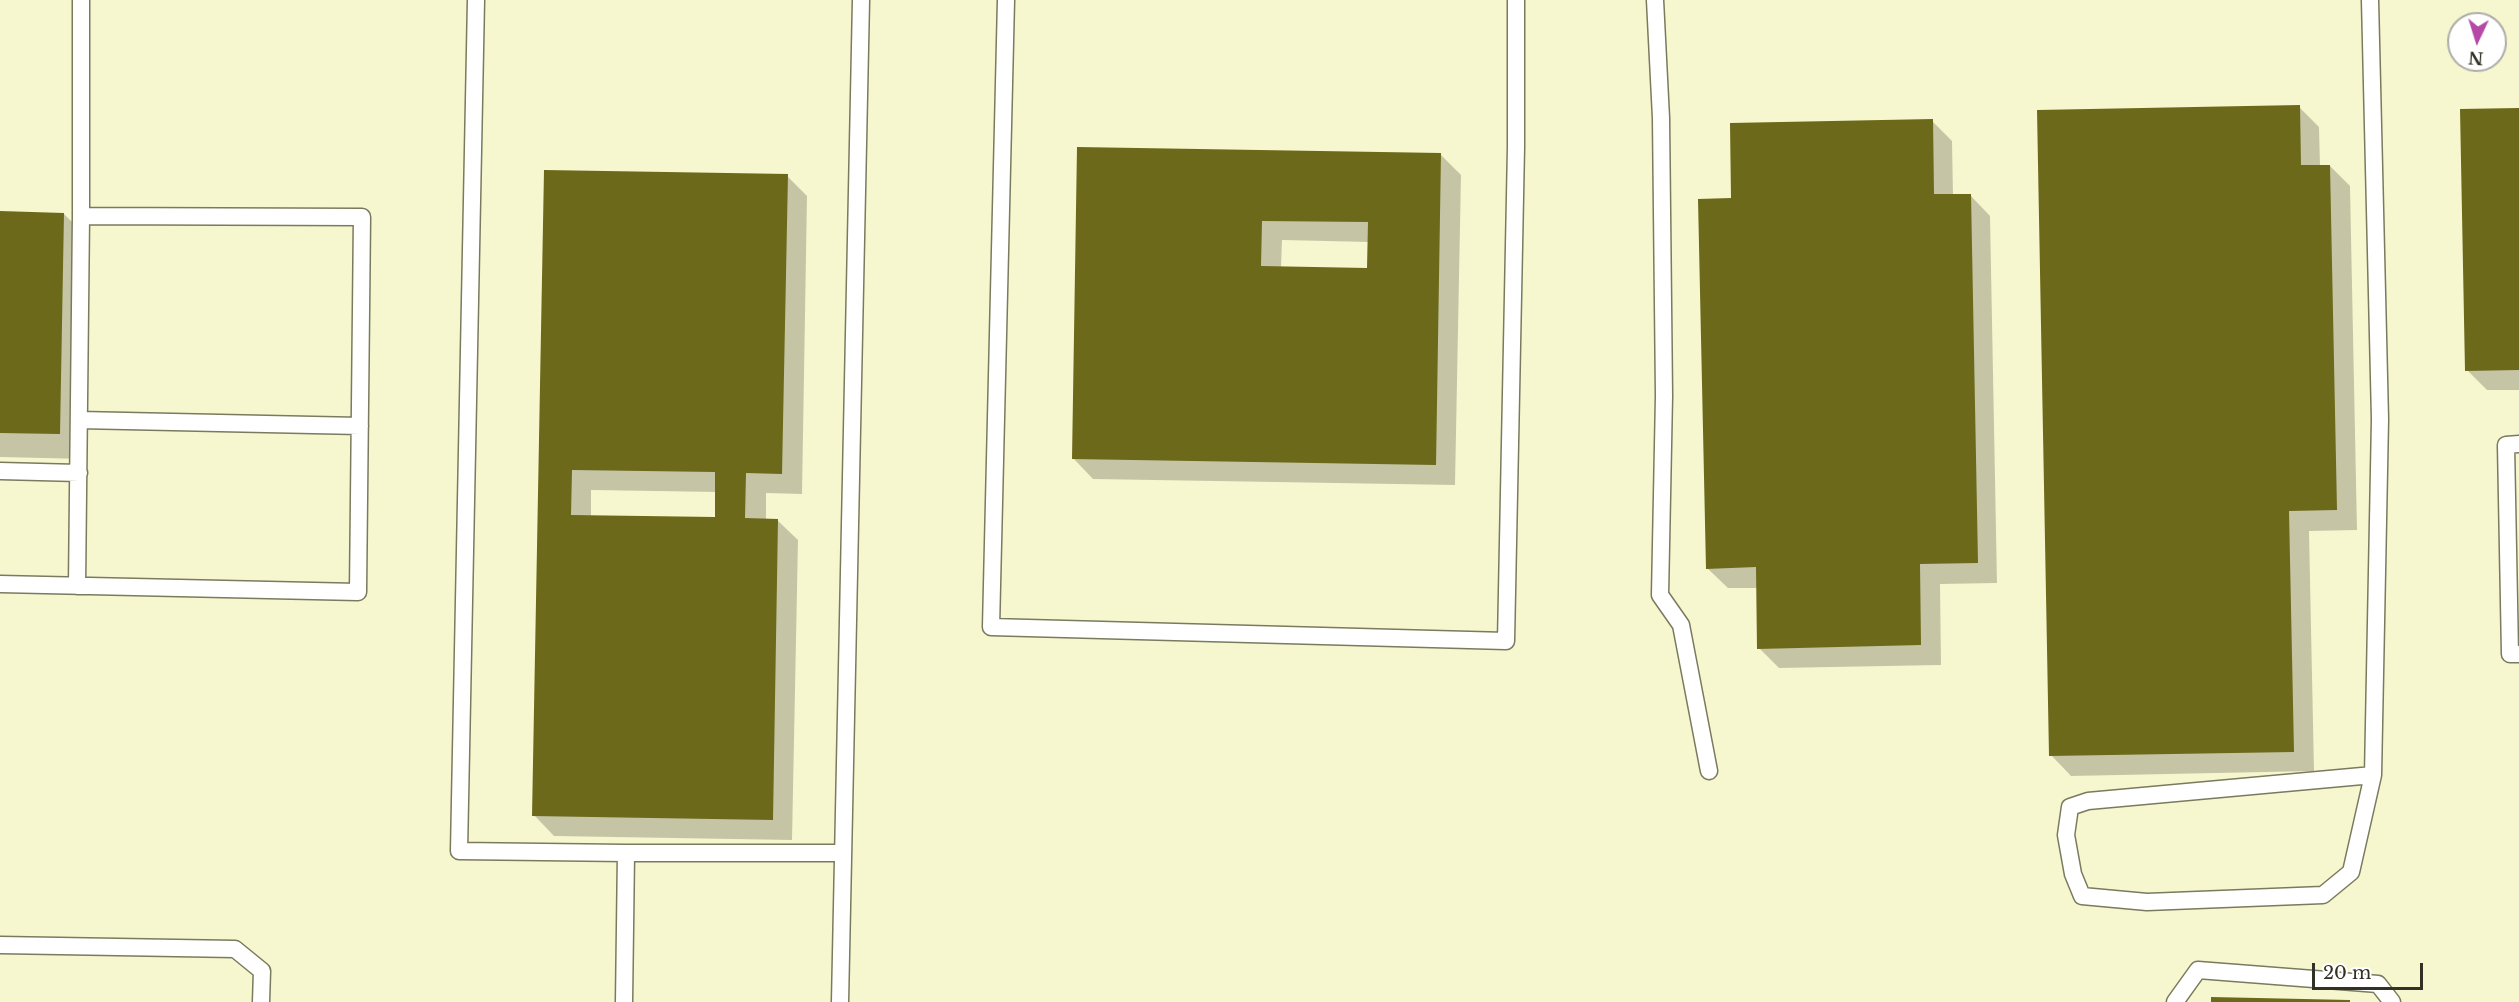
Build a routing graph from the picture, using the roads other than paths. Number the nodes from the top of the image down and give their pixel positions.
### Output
1 (81, 0) edge
2 (476, 0) edge
3 (861, 0) edge
4 (1006, 0) edge
5 (1516, 0) edge
6 (1655, 0) edge
7 (2370, 0) edge
8 (81, 216) junction
9 (79, 420) junction
10 (360, 426) junction
11 (2519, 444) edge
12 (0, 471) edge
13 (78, 473) junction
14 (0, 584) edge
15 (77, 586) junction
16 (2519, 654) edge
17 (1709, 771) dead end
18 (2373, 775) junction
19 (626, 853) junction
20 (843, 853) junction
21 (0, 945) edge
22 (261, 1002) edge
23 (624, 1002) edge
24 (840, 1002) edge
25 (2175, 1002) edge
26 (2392, 1002) edge

1 - 8 lane
2 - 19 lane
3 - 20 lane
4 - 5 lane
6 - 17 lane
7 - 18 lane
8 - 9 lane
8 - 10 lane
9 - 10 lane
9 - 13 lane
10 - 15 lane
11 - 16 lane
12 - 13 lane
13 - 15 lane
14 - 15 lane
18 - 18 lane
19 - 20 lane
19 - 23 lane
20 - 24 lane
21 - 22 lane
25 - 26 lane

